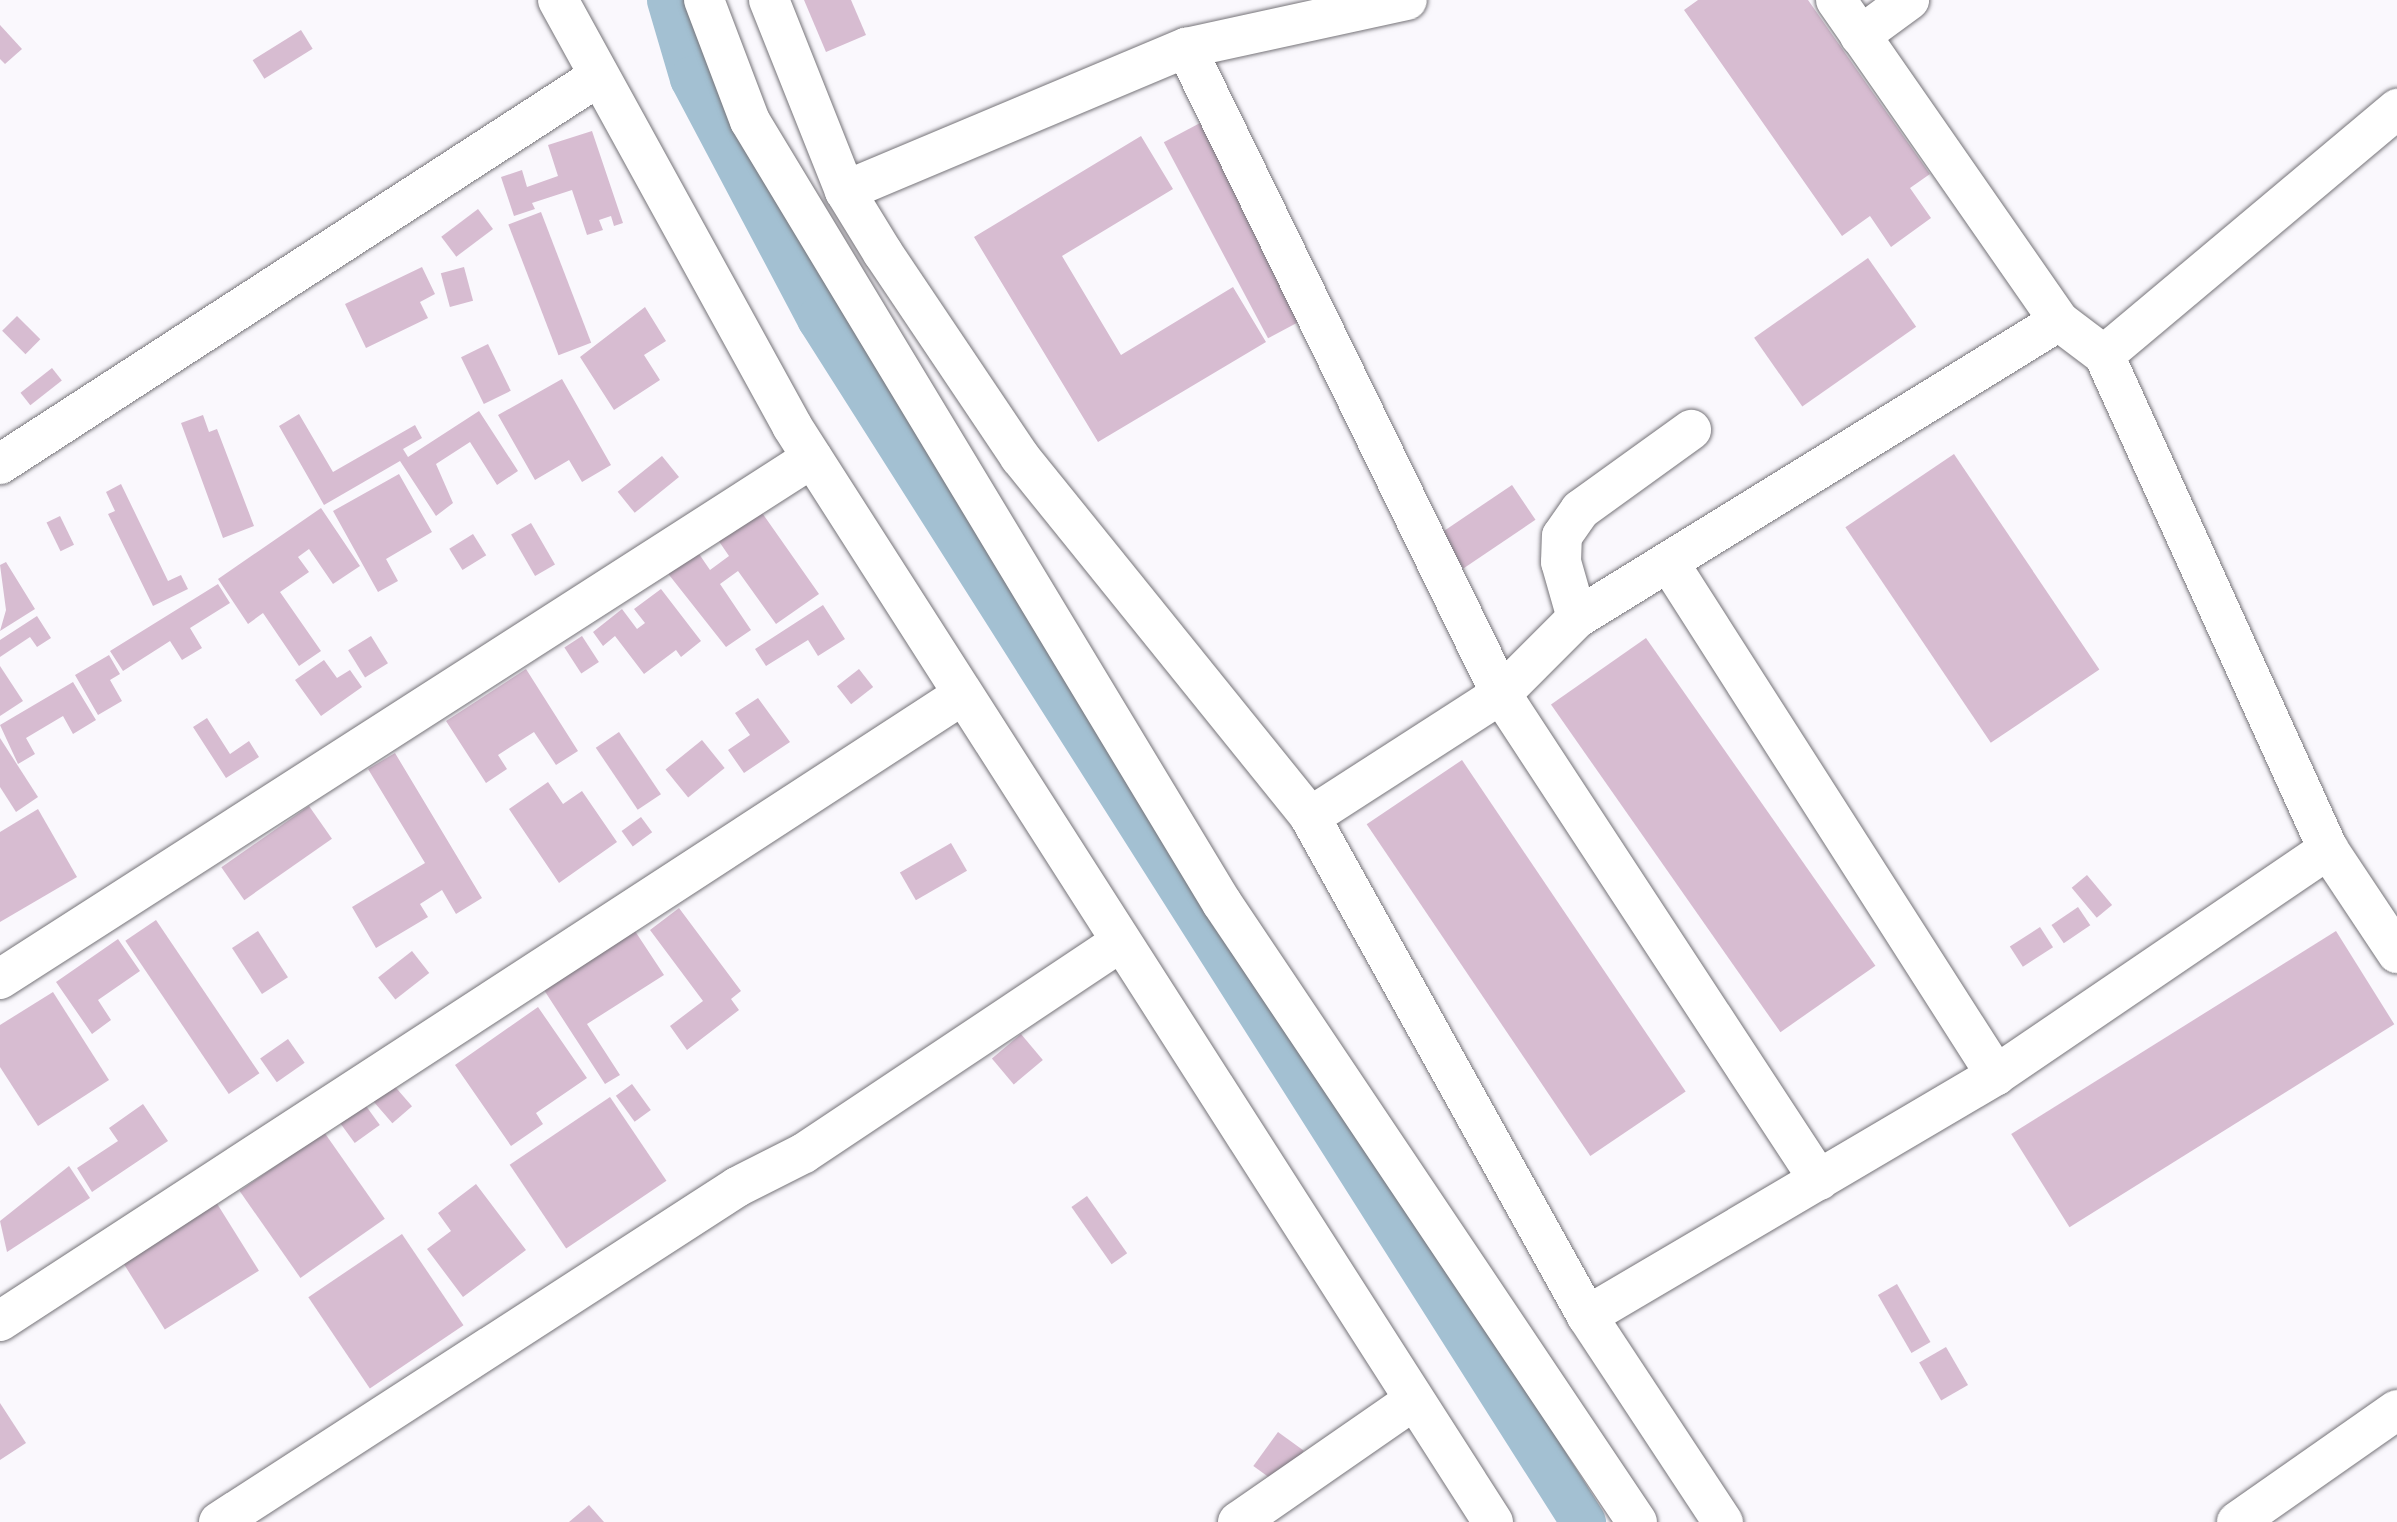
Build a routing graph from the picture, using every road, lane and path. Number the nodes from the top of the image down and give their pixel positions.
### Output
1 (558, 0) edge
2 (704, 0) edge
3 (770, 0) edge
4 (1407, 0) edge
5 (1836, 0) edge
6 (1909, 0) edge
7 (1860, 36) junction
8 (1186, 48) junction
9 (596, 78) junction
10 (2397, 109) edge
11 (845, 191) junction
12 (2059, 321) junction
13 (2104, 356) junction
14 (1691, 430) dead end
15 (812, 458) junction
16 (0, 464) edge
17 (1669, 563) junction
18 (1578, 618) junction
19 (1501, 694) junction
20 (962, 695) junction
21 (1310, 817) junction
22 (2328, 849) junction
23 (1119, 943) junction
24 (2397, 953) edge
25 (0, 979) edge
26 (1996, 1075) junction
27 (1819, 1180) junction
28 (1587, 1316) junction
29 (0, 1321) edge
30 (1414, 1400) junction
31 (2397, 1410) edge
32 (219, 1522) edge
33 (1238, 1522) edge
34 (1494, 1522) edge
35 (1637, 1522) edge
36 (1723, 1522) edge
37 (2238, 1522) edge

1 - 9 street
2 - 35 street
3 - 11 street
4 - 8 street
5 - 7 street
6 - 7 street
7 - 12 street
8 - 11 street
8 - 19 street
9 - 15 street
9 - 16 street
10 - 13 street
11 - 21 street
12 - 13 street
12 - 17 street
13 - 22 street
14 - 18 street
15 - 20 street
15 - 25 street
17 - 18 street
17 - 26 street
18 - 19 street
19 - 21 street
19 - 27 street
20 - 23 street
20 - 29 street
21 - 28 street
22 - 24 street
22 - 26 street
23 - 30 street
23 - 32 street
26 - 27 street
27 - 28 street
28 - 36 street
30 - 33 street
30 - 34 street
31 - 37 street

